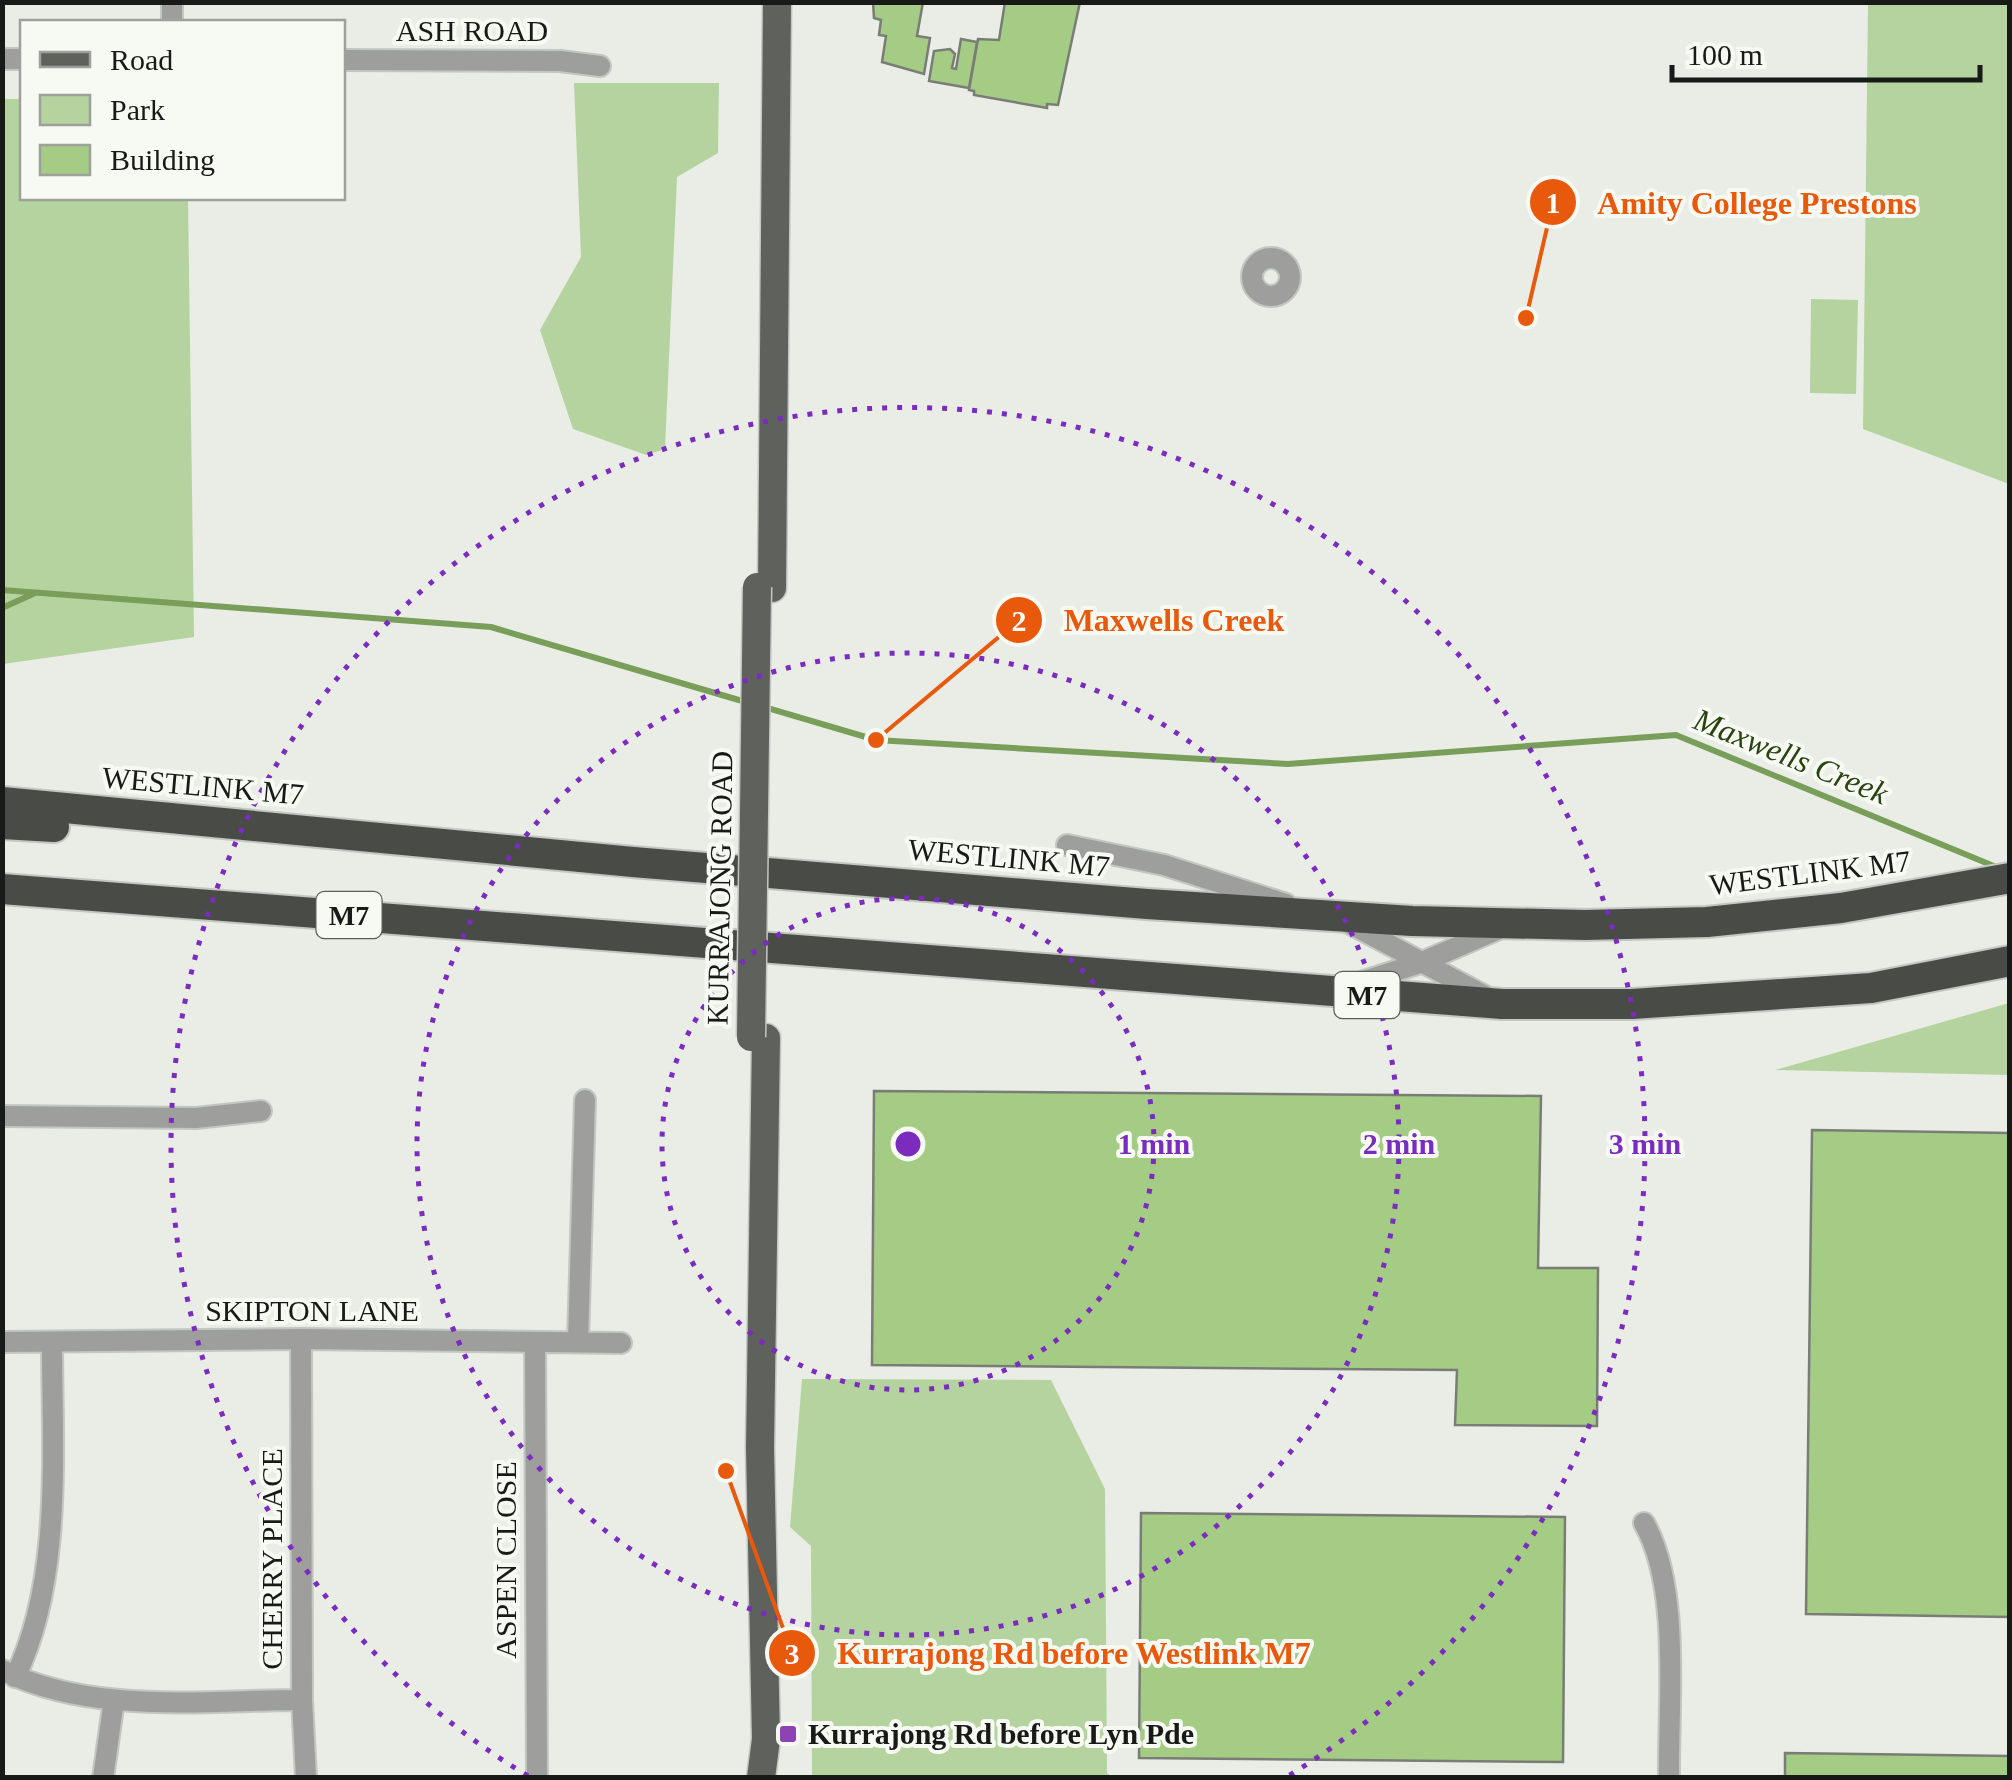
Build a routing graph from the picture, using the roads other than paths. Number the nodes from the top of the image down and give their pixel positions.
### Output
1 (763, 2) edge
2 (777, 2) edge
3 (345, 60) edge
4 (600, 66) dead end
5 (764, 588) junction
6 (2, 802) edge
7 (2, 824) edge
8 (1066, 845) dead end
9 (634, 862) junction
10 (2010, 878) edge
11 (2, 889) edge
12 (2, 904) edge
13 (1333, 917) junction
14 (1512, 924) junction
15 (696, 942) junction
16 (2010, 961) edge
17 (1420, 963) junction
18 (1332, 992) junction
19 (1502, 1004) junction
20 (585, 1100) dead end
21 (261, 1111) dead end
22 (2, 1116) edge
23 (301, 1340) junction
24 (2, 1342) edge
25 (52, 1342) junction
26 (535, 1342) junction
27 (578, 1342) junction
28 (621, 1343) dead end
29 (1644, 1523) dead end
30 (9, 1673) edge
31 (114, 1700) junction
32 (302, 1700) junction
33 (761, 1775) edge
34 (103, 1778) edge
35 (306, 1778) edge
36 (537, 1778) edge
37 (1669, 1778) edge

1 - 5 main road, KURRAJONG ROAD
2 - 5 main road, KURRAJONG ROAD
3 - 4 street, ASH ROAD
5 - 33 main road, KURRAJONG ROAD
6 - 9 highway, WESTLINK M7 / M7
7 - 9 highway, M7
8 - 13 street
9 - 13 highway, WESTLINK M7 / M7
10 - 14 highway, WESTLINK M7 / M7
11 - 15 highway, M7
12 - 15 highway
13 - 14 highway, WESTLINK M7 / M7
13 - 17 street
14 - 17 street
15 - 18 highway, M7
16 - 19 highway, M7
17 - 18 street
17 - 19 street
18 - 19 highway, M7
20 - 27 street
21 - 22 street
23 - 25 street, SKIPTON LANE
23 - 26 street, SKIPTON LANE
23 - 32 street, CHERRY PLACE
24 - 25 street, SKIPTON LANE
25 - 30 street
26 - 27 street, SKIPTON LANE
26 - 36 street, ASPEN CLOSE
27 - 28 street, SKIPTON LANE
29 - 37 street
30 - 31 street
31 - 32 street
31 - 34 street
32 - 35 street, CHERRY PLACE

